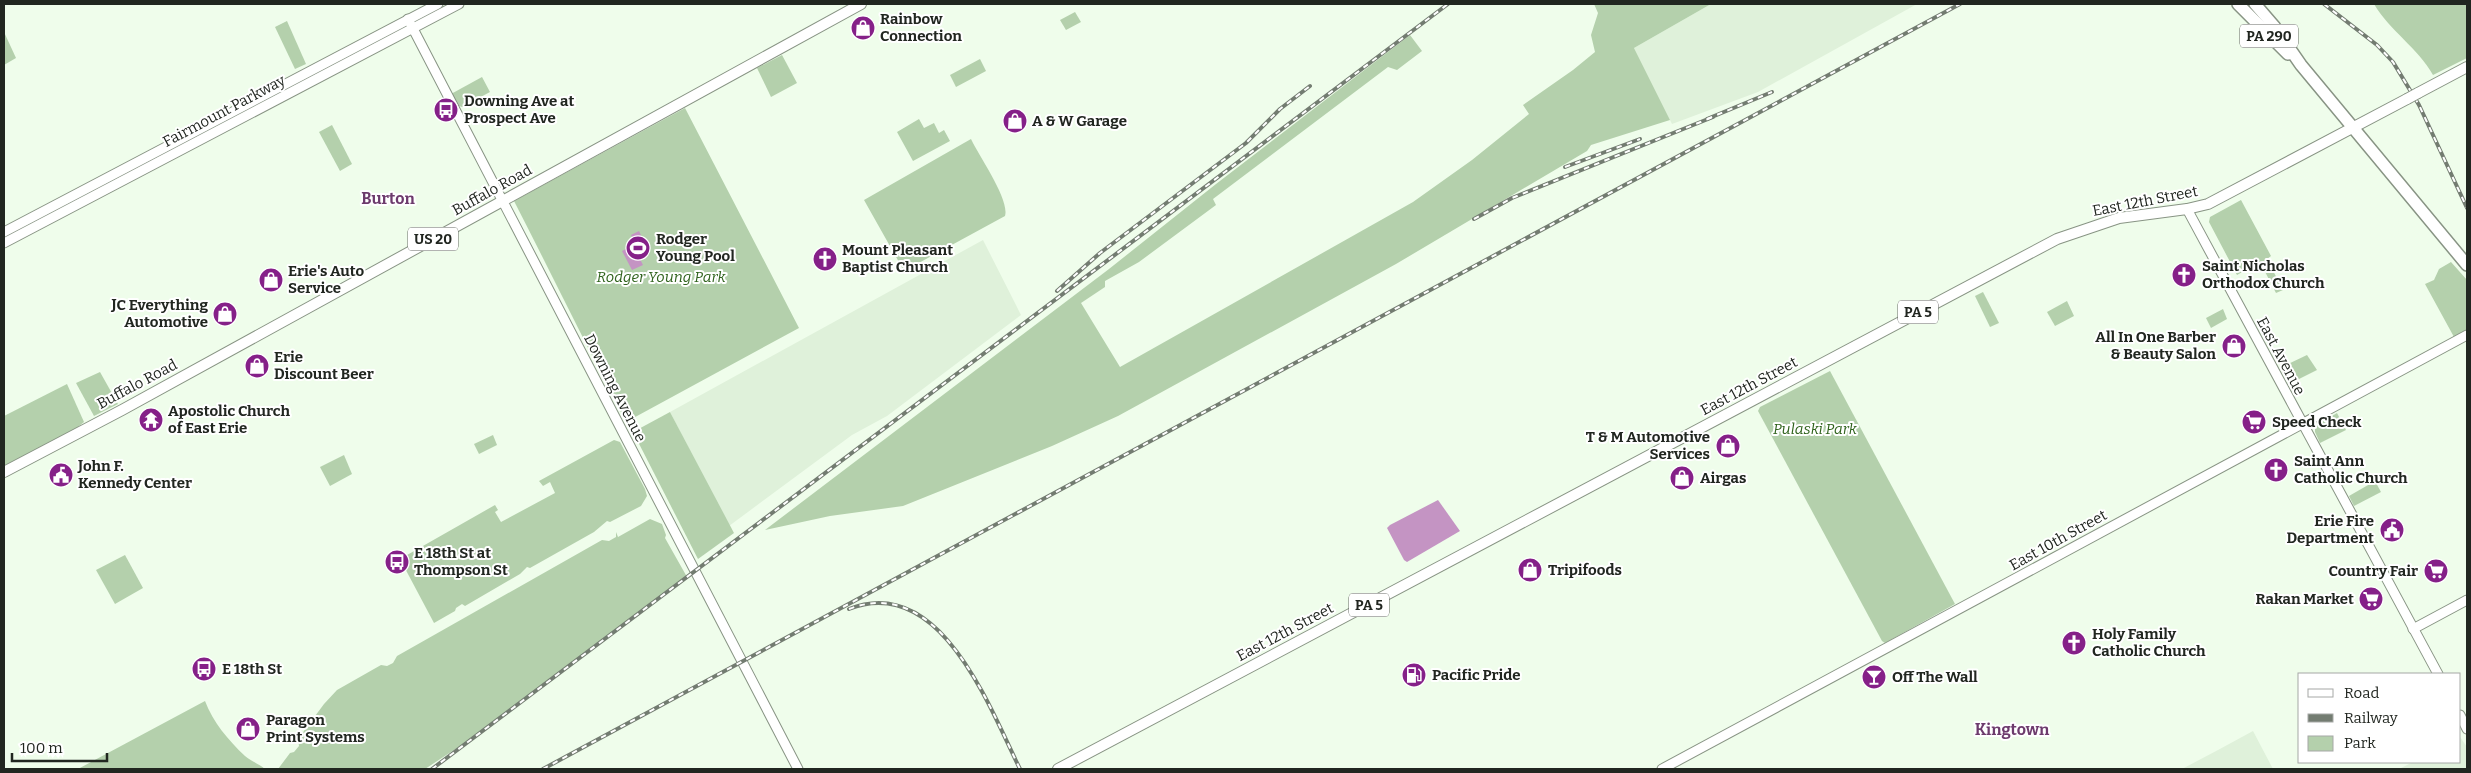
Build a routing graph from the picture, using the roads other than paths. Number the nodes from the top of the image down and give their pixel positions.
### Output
1 (438, 4) edge
2 (459, 4) edge
3 (861, 4) edge
4 (2238, 4) edge
5 (2254, 4) edge
6 (410, 24) junction
7 (2301, 65) junction
8 (2467, 67) edge
9 (2355, 127) junction
10 (503, 201) junction
11 (2187, 209) junction
12 (4, 232) edge
13 (4, 243) edge
14 (2467, 264) edge
15 (2467, 335) edge
16 (2302, 423) junction
17 (4, 472) edge
18 (2467, 600) edge
19 (2413, 629) junction
20 (2437, 673) edge
21 (2461, 717) edge
22 (2467, 729) edge
23 (798, 769) edge
24 (1058, 769) edge
25 (1662, 769) edge

1 - 6 street, Fairmount Parkway
2 - 6 street, Fairmount Parkway
3 - 10 main road, Buffalo Road / US 20
4 - 7 highway, PA 290
5 - 7 highway, PA 290
6 - 10 street, Downing Avenue
6 - 12 street, Fairmount Parkway
6 - 13 street, Fairmount Parkway
7 - 9 highway, PA 290
8 - 9 main road, East 12th Street / PA 5, bridge
9 - 11 main road, East 12th Street / PA 5
9 - 14 highway
10 - 17 main road, Buffalo Road / US 20
10 - 23 street, Downing Avenue
11 - 16 street, East Avenue
11 - 24 main road, East 12th Street / PA 5
15 - 16 street, East 10th Street
16 - 19 street, East Avenue
16 - 25 street, East 10th Street
18 - 19 street
19 - 20 street, East Avenue
21 - 22 street

